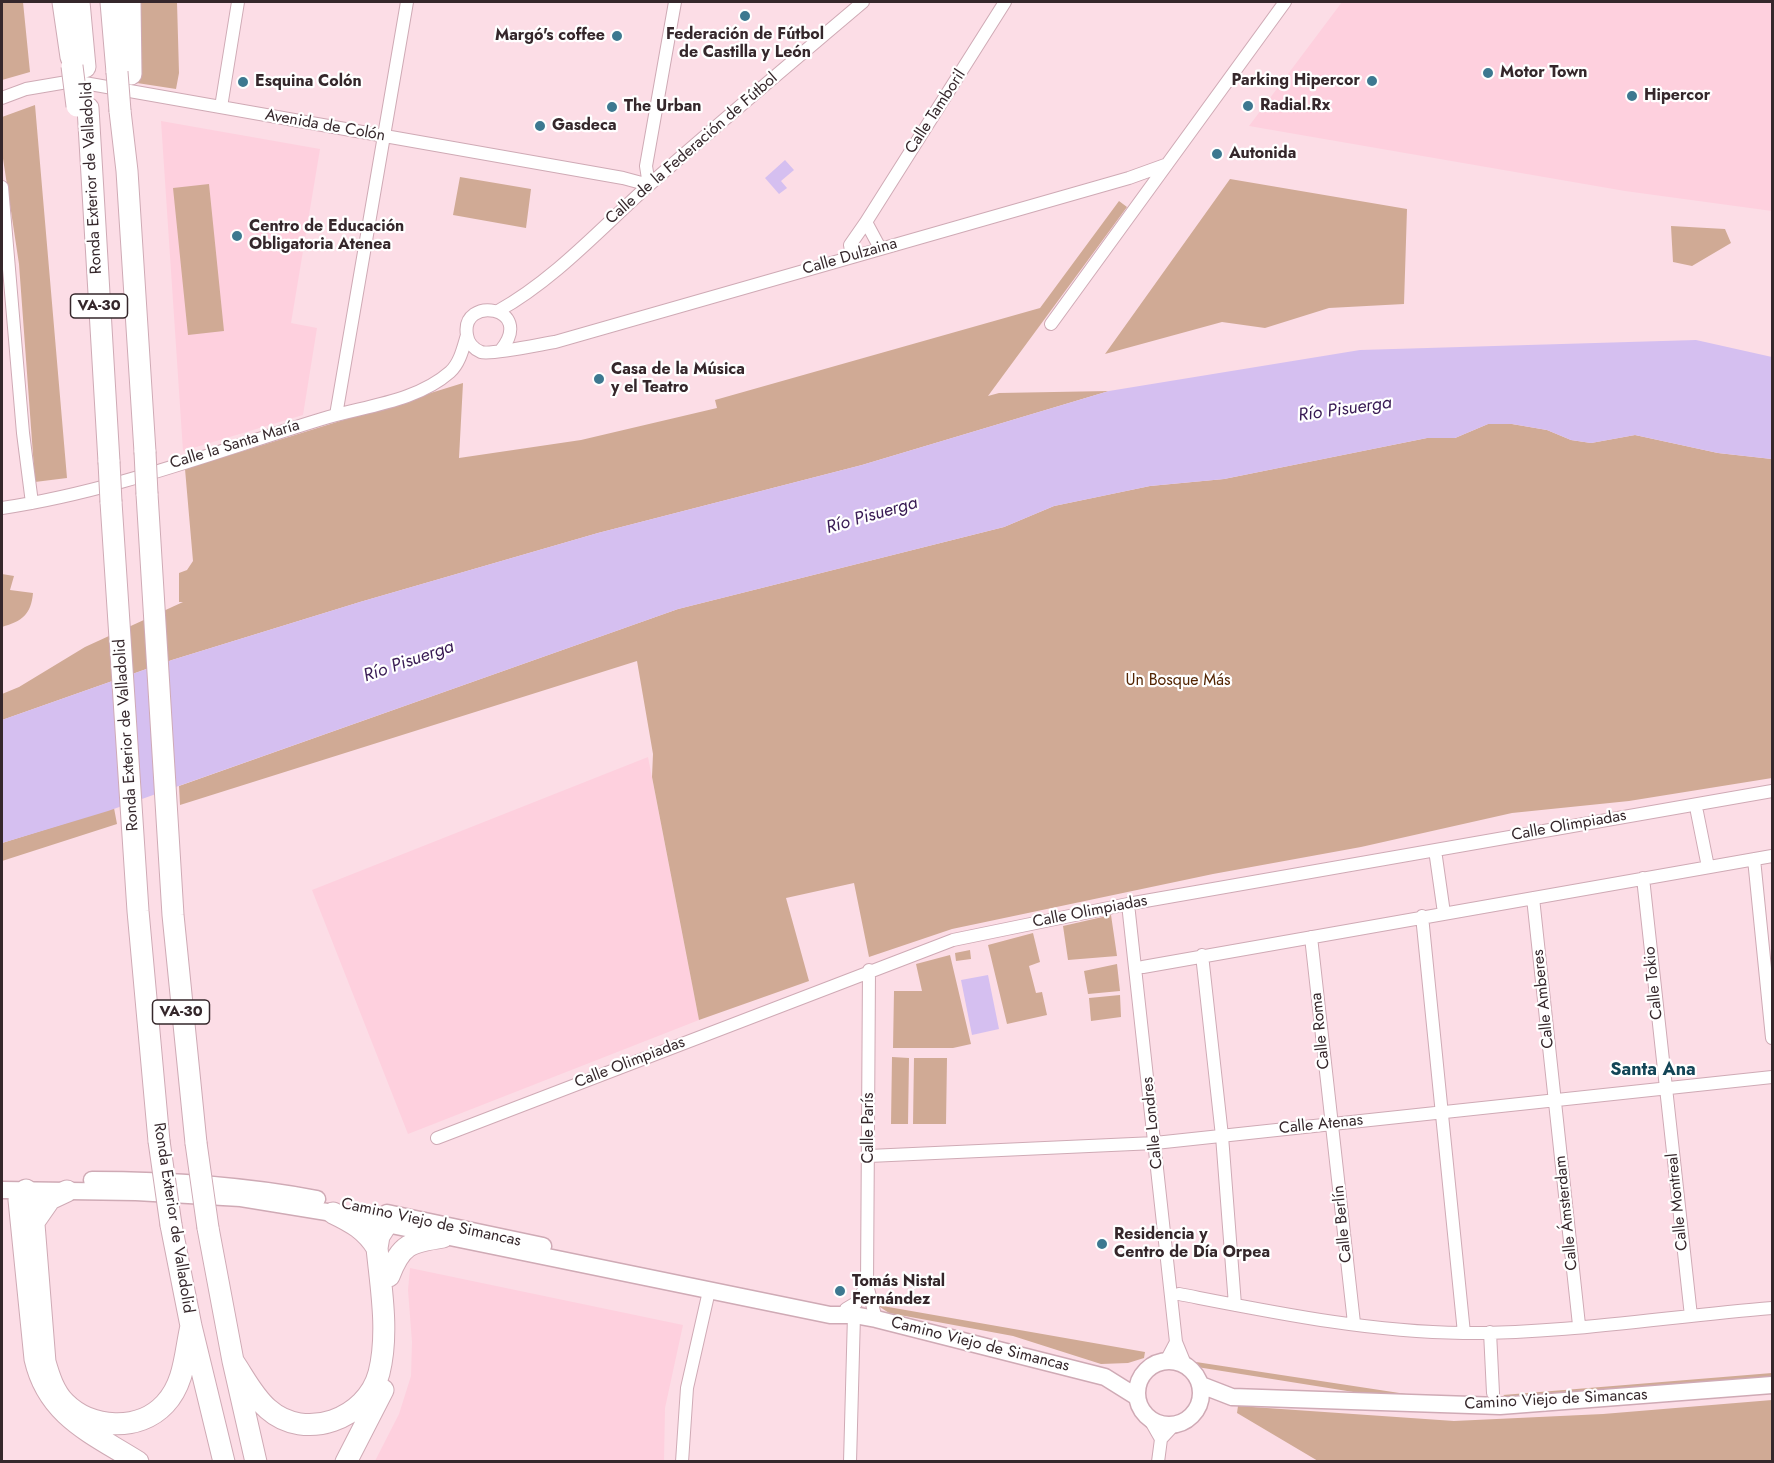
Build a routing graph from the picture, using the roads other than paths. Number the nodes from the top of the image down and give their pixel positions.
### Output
1 (63, 2) edge
2 (79, 2) edge
3 (111, 2) edge
4 (130, 2) edge
5 (238, 2) edge
6 (407, 2) edge
7 (675, 2) edge
8 (863, 2) edge
9 (1005, 2) edge
10 (1285, 2) edge
11 (78, 66) junction
12 (124, 73) junction
13 (2, 98) edge
14 (221, 107) junction
15 (384, 137) junction
16 (1165, 165) junction
17 (649, 185) junction
18 (2, 187) edge
19 (866, 222) junction
20 (880, 248) junction
21 (852, 256) junction
22 (7, 294) edge
23 (522, 298) junction
24 (498, 311) junction
25 (1051, 324) dead end
26 (509, 326) junction
27 (467, 335) junction
28 (533, 345) junction
29 (501, 350) junction
30 (480, 352) junction
31 (459, 361) junction
32 (336, 414) junction
33 (32, 503) junction
34 (2, 508) edge
35 (1773, 791) edge
36 (1697, 812) dead end
37 (1773, 856) edge
38 (1436, 857) dead end
39 (1754, 859) junction
40 (1708, 867) junction
41 (1643, 878) junction
42 (1533, 898) junction
43 (1128, 904) junction
44 (1444, 913) junction
45 (1422, 916) junction
46 (1311, 937) junction
47 (1202, 955) junction
48 (1143, 967) dead end
49 (869, 970) junction
50 (1773, 1038) edge
51 (1773, 1077) edge
52 (1666, 1088) junction
53 (1555, 1100) junction
54 (1443, 1112) junction
55 (1332, 1124) junction
56 (1222, 1136) junction
57 (437, 1138) dead end
58 (1155, 1143) junction
59 (868, 1156) junction
60 (2, 1179) edge
61 (2, 1185) edge
62 (221, 1185) junction
63 (2, 1190) edge
64 (26, 1190) junction
65 (67, 1191) junction
66 (291, 1194) junction
67 (2, 1197) edge
68 (333, 1213) junction
69 (28, 1218) junction
70 (386, 1225) junction
71 (442, 1237) junction
72 (377, 1248) junction
73 (563, 1250) junction
74 (639, 1266) junction
75 (389, 1276) junction
76 (867, 1285) junction
77 (709, 1291) junction
78 (1179, 1294) dead end
79 (791, 1297) junction
80 (1235, 1305) junction
81 (1773, 1308) edge
82 (850, 1312) junction
83 (1691, 1316) junction
84 (876, 1319) junction
85 (1354, 1323) junction
86 (1580, 1325) junction
87 (191, 1326) junction
88 (1490, 1332) junction
89 (1464, 1333) junction
90 (1176, 1342) junction
91 (233, 1361) junction
92 (1166, 1361) junction
93 (1185, 1364) junction
94 (1144, 1373) junction
95 (1105, 1377) junction
96 (1201, 1385) junction
97 (1773, 1385) edge
98 (1492, 1392) dead end
99 (1137, 1397) junction
100 (1232, 1397) junction
101 (1198, 1408) junction
102 (1149, 1418) junction
103 (1174, 1425) junction
104 (1161, 1439) junction
105 (138, 1461) edge
106 (224, 1461) edge
107 (256, 1461) edge
108 (346, 1461) edge
109 (682, 1461) edge
110 (850, 1461) edge
111 (1158, 1461) edge

1 - 11 highway
2 - 11 highway, Ronda Exterior de Valladolid / VA-30
3 - 12 highway, Ronda Exterior de Valladolid / VA-30
4 - 12 highway
5 - 14 street
6 - 15 street
7 - 17 street
8 - 17 street, Calle de la Federación de Fútbol
9 - 19 street, Calle Tamboril
10 - 16 street
11 - 87 highway, Ronda Exterior de Valladolid / VA-30, bridge
12 - 91 highway, Ronda Exterior de Valladolid / VA-30, bridge
13 - 14 street, Avenida de Colón
14 - 15 street, Avenida de Colón
15 - 17 street, Avenida de Colón
15 - 32 street
16 - 20 street, Calle Dulzaina
16 - 25 street
17 - 23 street, Calle de la Federación de Fútbol
18 - 22 street
19 - 20 street
19 - 21 street, Calle Tamboril
20 - 21 street, Calle Dulzaina
21 - 28 street, Calle Dulzaina
22 - 33 street
23 - 24 street, Calle de la Federación de Fútbol
23 - 26 street, Calle de la Federación de Fútbol
24 - 26 street
24 - 27 street
26 - 28 street
26 - 29 street
27 - 30 street
27 - 31 street
28 - 29 street, Calle Dulzaina
29 - 30 street
30 - 31 street, Calle la Santa María
31 - 32 street, Calle la Santa María
32 - 33 street, Calle la Santa María
33 - 34 street, Calle la Santa María
35 - 43 street, Calle Olimpiadas
36 - 40 street
37 - 39 street
38 - 44 street
39 - 40 street
39 - 50 street
40 - 41 street
41 - 42 street
41 - 52 street, Calle Tokio
42 - 44 street
42 - 53 street, Calle Amberes
43 - 49 street, Calle Olimpiadas
43 - 58 street, Calle Londres
44 - 45 street
45 - 46 street
45 - 54 street
46 - 47 street
46 - 55 street, Calle Roma
47 - 48 street
47 - 56 street
49 - 57 street, Calle Olimpiadas
49 - 59 street, Calle París
51 - 52 street, Calle Atenas
52 - 53 street, Calle Atenas
52 - 83 street, Calle Montreal
53 - 54 street, Calle Atenas
53 - 86 street, Calle Ámsterdam
54 - 55 street, Calle Atenas
54 - 89 street
55 - 56 street, Calle Atenas
55 - 85 street, Calle Berlín
56 - 58 street, Calle Atenas
56 - 80 street
58 - 59 street, Calle Atenas
58 - 90 street, Calle Londres
59 - 76 street, Calle París
60 - 62 main road, Camino Viejo de Simancas
61 - 64 main road
62 - 64 main road
62 - 66 main road, Camino Viejo de Simancas
63 - 64 main road, Camino Viejo de Simancas
64 - 65 main road, Camino Viejo de Simancas
64 - 69 highway
65 - 68 main road, Camino Viejo de Simancas
65 - 69 highway
66 - 70 main road
66 - 73 main road, Camino Viejo de Simancas
67 - 69 highway
68 - 70 main road, Camino Viejo de Simancas
68 - 72 highway
69 - 87 highway
69 - 105 highway
70 - 71 main road, Camino Viejo de Simancas
70 - 72 highway
70 - 73 main road
70 - 75 highway
71 - 75 highway
71 - 77 main road, Camino Viejo de Simancas
72 - 91 highway
73 - 74 main road, Camino Viejo de Simancas
74 - 77 main road
74 - 79 main road, Camino Viejo de Simancas
75 - 108 highway
76 - 82 street
76 - 84 street, Calle París
77 - 79 main road
77 - 82 main road, Camino Viejo de Simancas
77 - 109 street
78 - 80 street
79 - 82 main road, Camino Viejo de Simancas
80 - 85 street
81 - 83 street
82 - 84 main road, Camino Viejo de Simancas
82 - 110 street
83 - 86 street
84 - 95 main road, Camino Viejo de Simancas
85 - 89 street
86 - 88 street
87 - 106 highway, Ronda Exterior de Valladolid / VA-30
88 - 89 street
88 - 98 street
90 - 92 street
90 - 93 street, Calle Londres
91 - 107 highway, Ronda Exterior de Valladolid / VA-30
92 - 93 main road
92 - 94 main road
93 - 96 main road
94 - 95 main road, Camino Viejo de Simancas
94 - 99 main road
95 - 99 main road, Camino Viejo de Simancas
96 - 100 main road, Camino Viejo de Simancas
96 - 101 main road
97 - 100 main road, Camino Viejo de Simancas
99 - 102 main road
100 - 101 main road, Camino Viejo de Simancas
101 - 103 main road
102 - 103 main road
102 - 104 street
103 - 104 street
104 - 111 street

